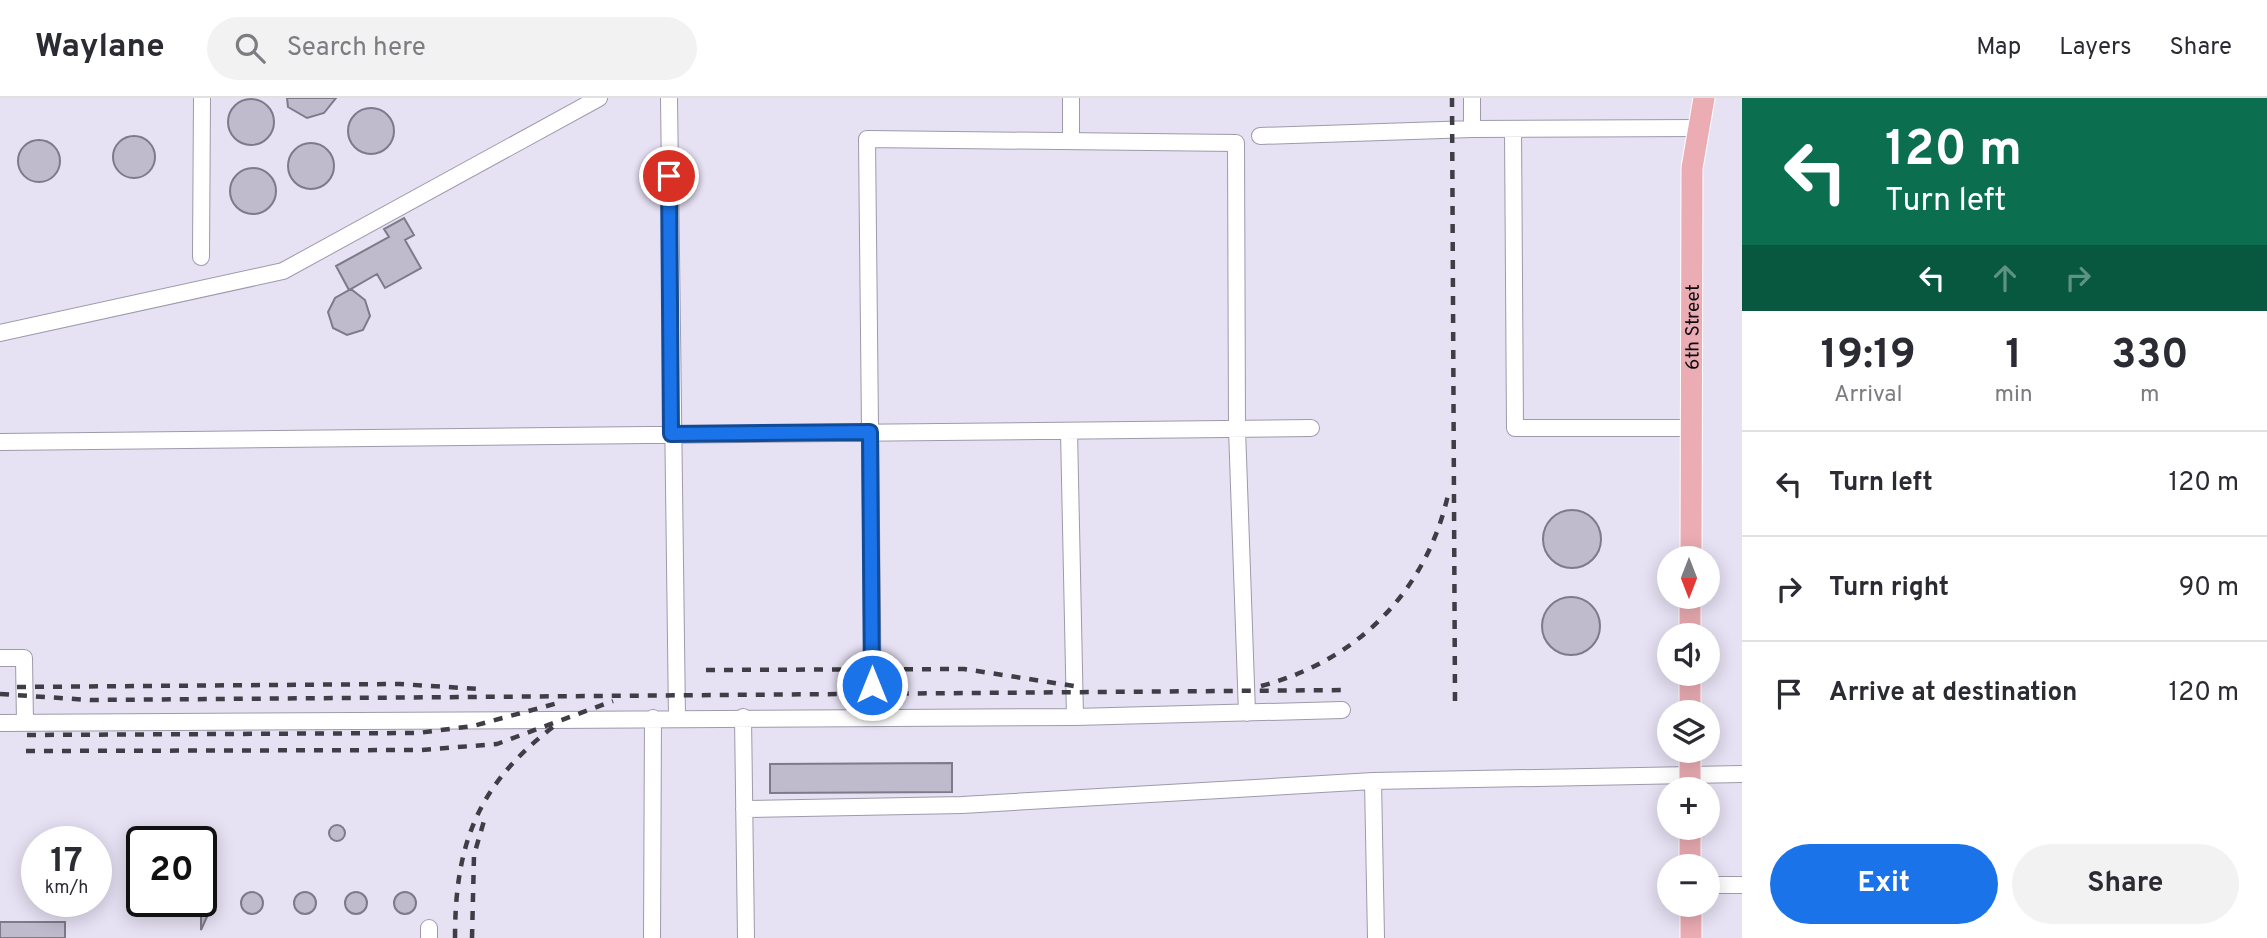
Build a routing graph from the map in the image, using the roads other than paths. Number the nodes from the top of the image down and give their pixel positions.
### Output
1 (202, 98) edge
2 (599, 98) edge
3 (668, 98) edge
4 (1071, 98) edge
5 (1472, 98) edge
6 (1704, 98) edge
7 (1699, 128) junction
8 (1513, 129) junction
9 (1472, 130) junction
10 (1260, 136) dead end
11 (1071, 141) junction
12 (201, 257) dead end
13 (0, 333) edge
14 (1311, 428) dead end
15 (1691, 428) junction
16 (1237, 429) junction
17 (1069, 431) junction
18 (870, 432) junction
19 (671, 434) junction
20 (0, 442) edge
21 (1691, 546) edge
22 (0, 658) edge
23 (1342, 710) dead end
24 (1247, 713) junction
25 (743, 717) junction
26 (873, 717) junction
27 (1075, 717) junction
28 (653, 718) junction
29 (677, 718) junction
30 (0, 723) edge
31 (25, 723) junction
32 (1742, 774) edge
33 (1720, 777) edge
34 (1373, 781) junction
35 (1657, 782) edge
36 (744, 809) junction
37 (1720, 885) edge
38 (1742, 885) edge
39 (1691, 917) edge
40 (652, 938) edge
41 (746, 938) edge
42 (1376, 938) edge
43 (1691, 938) edge

1 - 12 street
2 - 13 street
3 - 19 street
4 - 11 street
5 - 9 street
6 - 7 main road, 6th Street
7 - 8 street
7 - 15 main road, 6th Street
8 - 9 street
8 - 15 street
9 - 10 street
11 - 16 street
11 - 18 street
14 - 16 street
15 - 21 main road, 6th Street
16 - 17 street
16 - 24 street
17 - 18 street
17 - 27 street
18 - 19 street
18 - 26 street
19 - 20 street
19 - 29 street
22 - 31 street
23 - 24 street
24 - 27 street
25 - 26 street
25 - 29 street
25 - 36 street
26 - 27 street
28 - 29 street
28 - 31 street
28 - 40 street
30 - 31 street
32 - 33 street
34 - 35 street
34 - 36 street
34 - 42 street
36 - 41 street
37 - 38 street
39 - 43 main road

